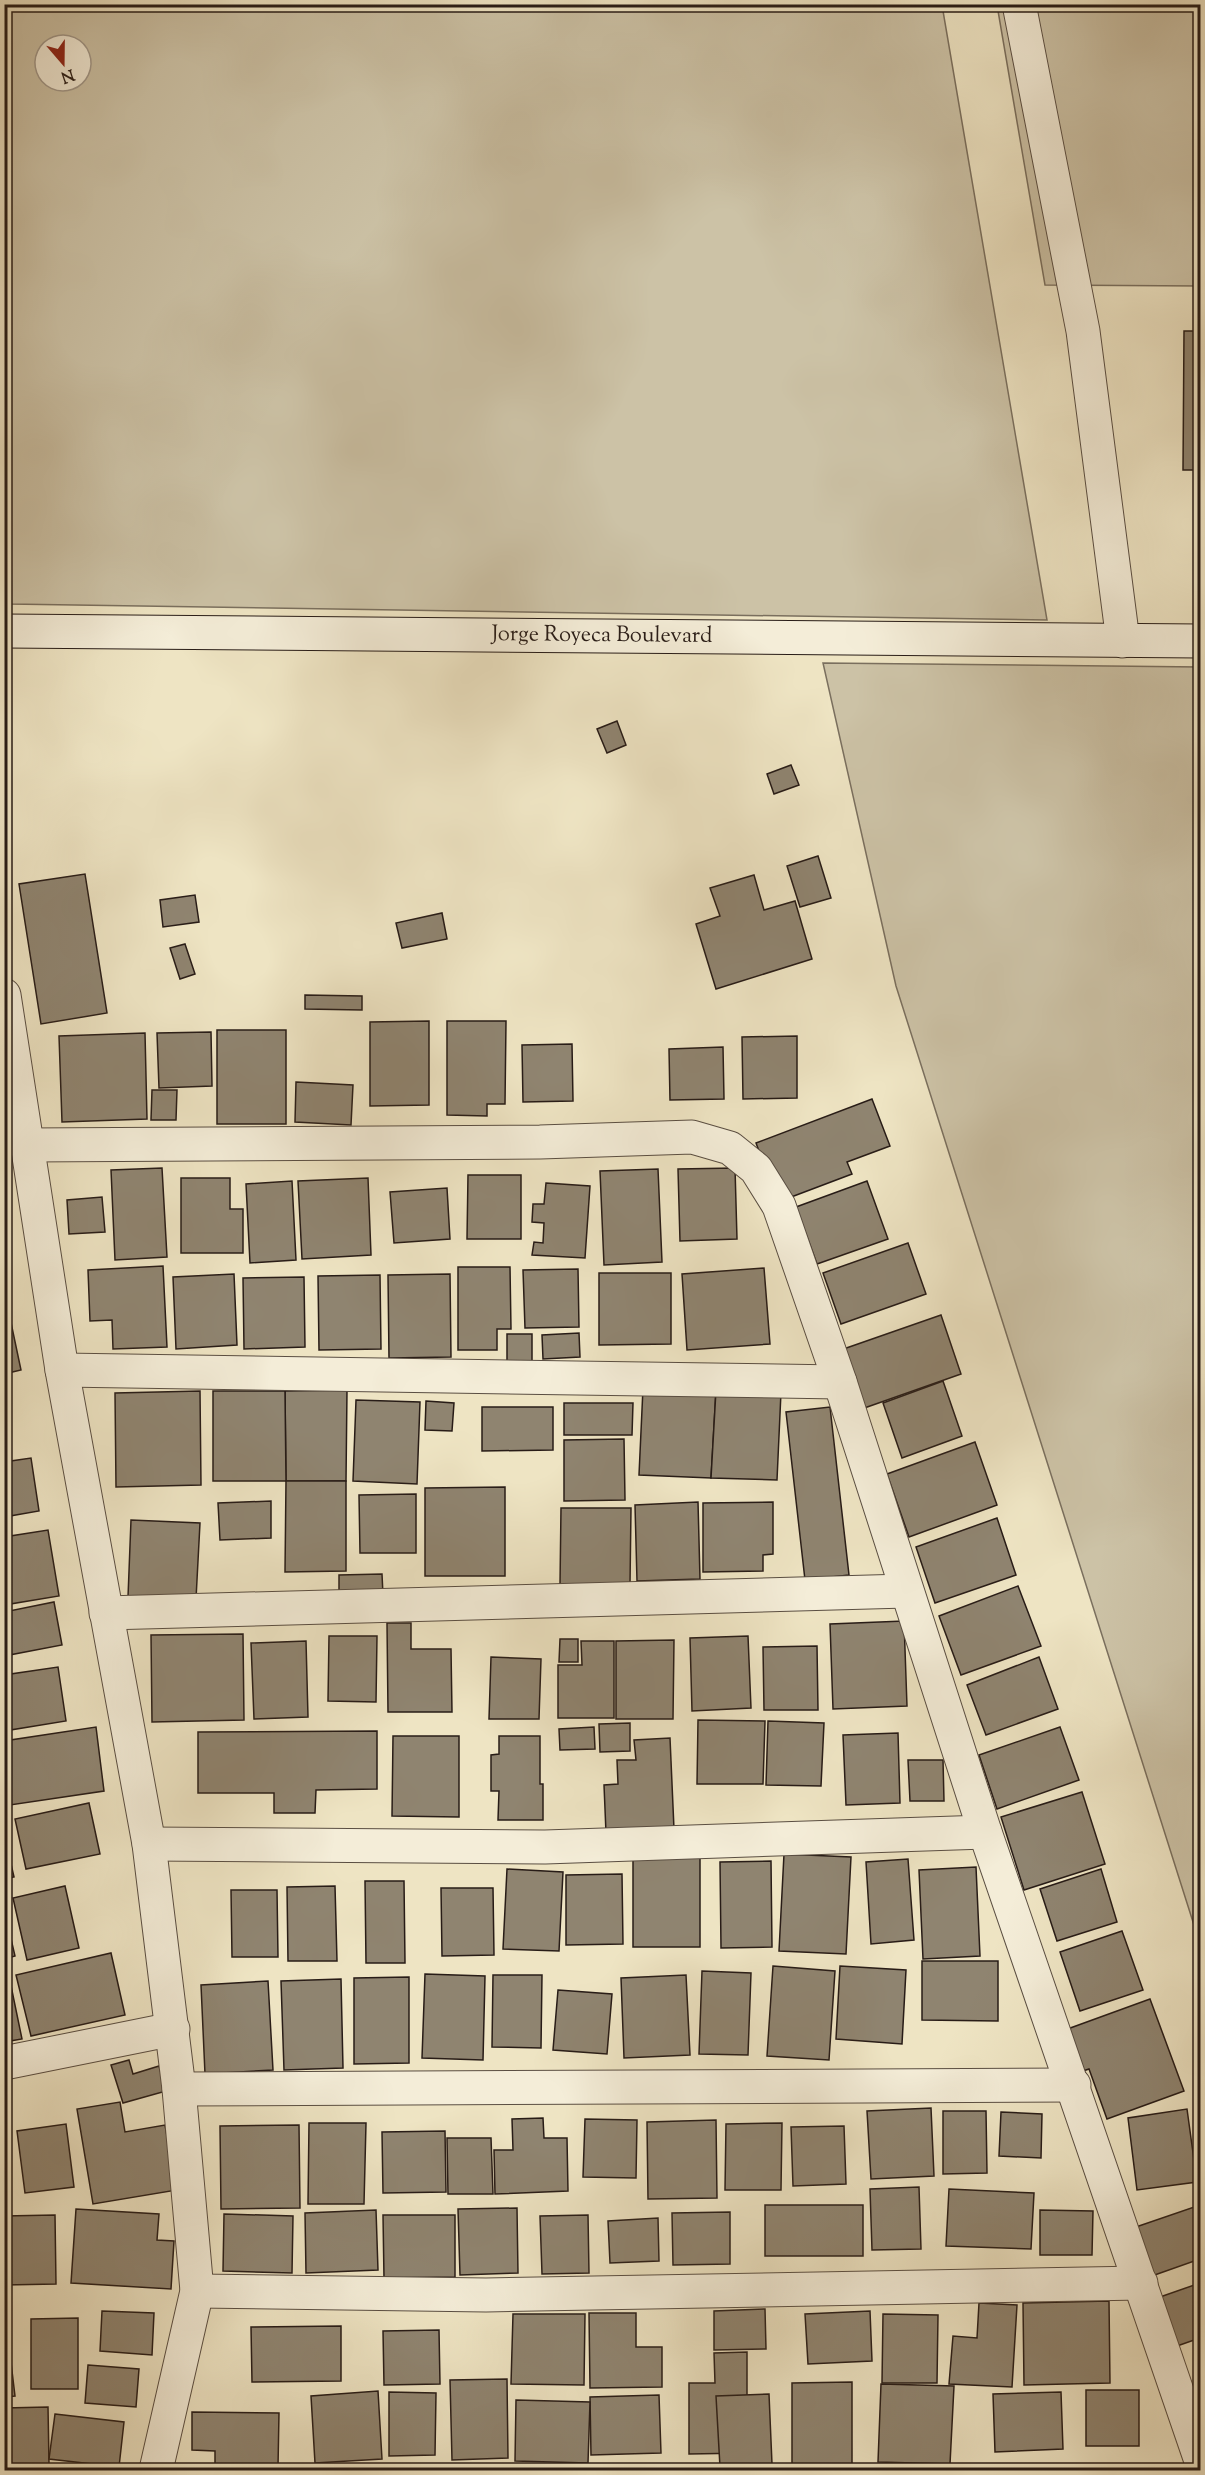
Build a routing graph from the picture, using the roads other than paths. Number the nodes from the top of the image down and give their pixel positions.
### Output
1 (1019, 4) edge
2 (4, 631) edge
3 (1123, 641) junction
4 (1200, 641) edge
5 (4, 995) edge
6 (26, 1145) junction
7 (62, 1370) junction
8 (840, 1382) junction
9 (906, 1591) junction
10 (106, 1613) junction
11 (985, 1832) junction
12 (149, 1844) junction
13 (173, 2029) junction
14 (4, 2063) edge
15 (1074, 2085) junction
16 (179, 2089) junction
17 (1142, 2283) junction
18 (197, 2291) junction
19 (1200, 2458) edge
20 (156, 2470) edge

1 - 3 street
2 - 3 street, Jorge Royeca Boulevard
3 - 4 street, Jorge Royeca Boulevard
5 - 6 street
6 - 7 street
6 - 8 street
7 - 8 street
7 - 10 street
8 - 9 street
9 - 10 street
9 - 11 street
10 - 12 street
11 - 12 street
11 - 15 street
12 - 13 street
13 - 14 street
13 - 16 street
15 - 16 street
15 - 17 street
16 - 18 street
17 - 18 street
17 - 19 street
18 - 20 street

